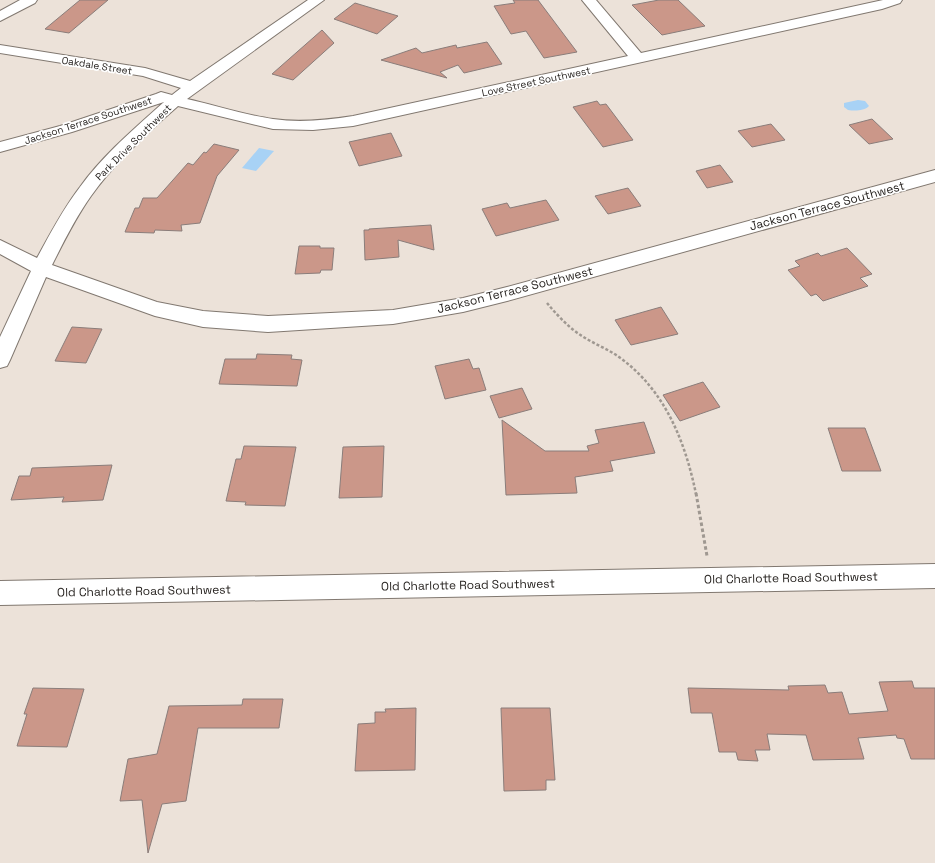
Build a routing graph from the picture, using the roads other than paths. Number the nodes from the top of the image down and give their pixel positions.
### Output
1 (30, 0) edge
2 (318, 0) edge
3 (589, 0) edge
4 (895, 0) edge
5 (0, 17) edge
6 (0, 49) edge
7 (638, 58) junction
8 (192, 87) junction
9 (176, 100) junction
10 (0, 147) edge
11 (935, 176) edge
12 (0, 246) edge
13 (41, 268) junction
14 (0, 360) edge
15 (935, 576) edge
16 (0, 593) edge

1 - 5 street
2 - 8 street, Park Drive Southwest
3 - 7 street
4 - 7 street, Love Street Southwest
6 - 8 street, Oakdale Street
7 - 9 street, Love Street Southwest
8 - 9 street, Park Drive Southwest
9 - 10 street, Jackson Terrace Southwest
9 - 13 street, Park Drive Southwest
11 - 13 street, Jackson Terrace Southwest
12 - 13 street, Jackson Terrace Southwest
13 - 14 street, Park Drive Southwest
15 - 16 street, Old Charlotte Road Southwest

